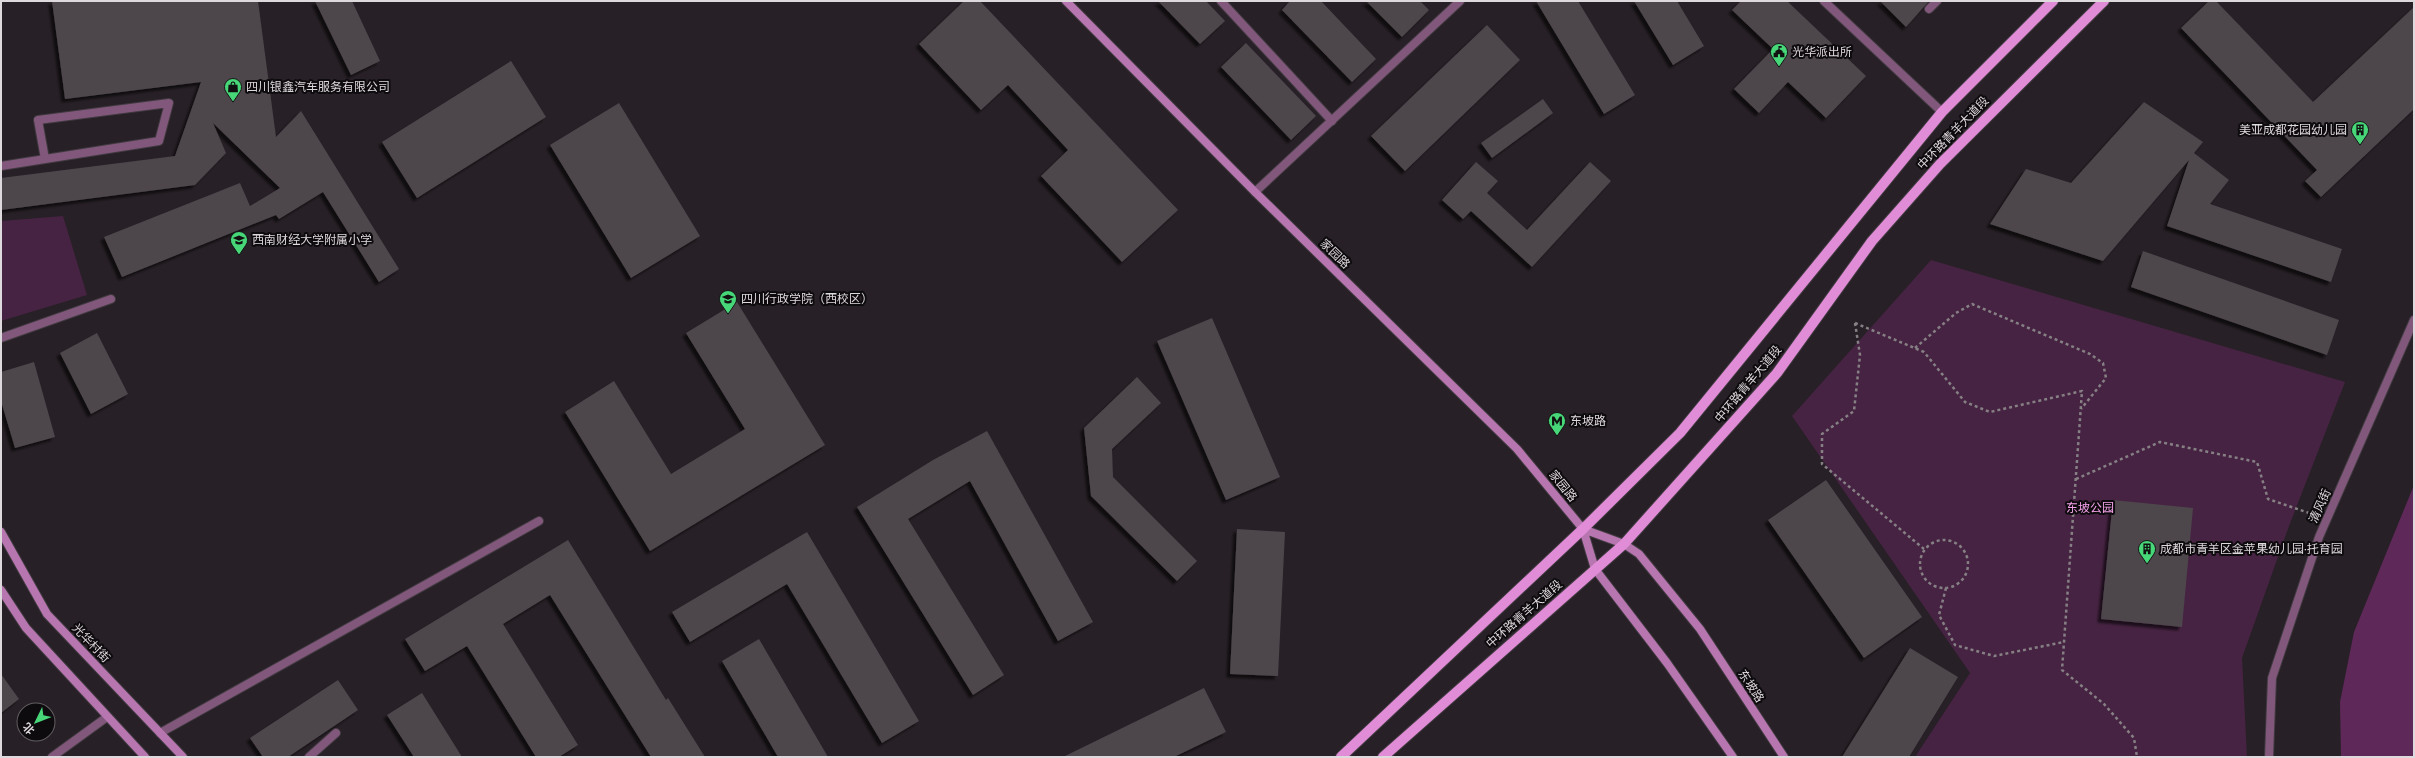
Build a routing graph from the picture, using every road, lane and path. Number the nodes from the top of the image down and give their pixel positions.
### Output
1 (1066, 1) edge
2 (1221, 1) edge
3 (1460, 1) edge
4 (1824, 1) edge
5 (1937, 1) edge
6 (2053, 1) edge
7 (2104, 1) edge
8 (1929, 9) dead end
9 (1942, 112) junction
10 (1332, 121) junction
11 (45, 159) junction
12 (1, 166) edge
13 (1255, 192) junction
14 (111, 299) dead end
15 (2414, 320) edge
16 (1, 338) edge
17 (1915, 348) junction
18 (2081, 409) junction
19 (2076, 478) junction
20 (2328, 519) junction
21 (538, 521) dead end
22 (1583, 529) junction
23 (1, 532) edge
24 (1624, 544) junction
25 (1924, 549) junction
26 (1595, 569) junction
27 (1946, 588) junction
28 (1, 590) edge
29 (2064, 642) junction
30 (107, 716) junction
31 (160, 733) junction
32 (336, 733) dead end
33 (52, 757) edge
34 (145, 757) edge
35 (183, 757) edge
36 (309, 757) edge
37 (1341, 757) edge
38 (1383, 757) edge
39 (1733, 757) edge
40 (1784, 757) edge
41 (2137, 757) edge
42 (2269, 757) edge

1 - 13 main road, 家园路
2 - 10 street
3 - 10 street
4 - 9 street
5 - 8 street
6 - 9 main road, 中环路青羊大道段
7 - 24 main road, 中环路青羊大道段
9 - 22 main road, 中环路青羊大道段
10 - 13 street
11 - 11 street
11 - 12 street
13 - 22 main road, 家园路
14 - 16 street
15 - 20 street, 清风街
17 - 18 path
17 - 18 path
17 - 25 path
18 - 19 path
19 - 20 path
19 - 29 path
20 - 42 street, 清风街
21 - 31 street
22 - 24 main road, 东坡路
22 - 26 main road
22 - 37 main road, 中环路青羊大道段
23 - 31 main road, 光华村街
24 - 26 main road, 中环路青羊大道段
24 - 40 main road, 东坡路
25 - 27 path
25 - 27 path
26 - 38 main road, 中环路青羊大道段
26 - 39 main road
27 - 29 path
28 - 30 main road
29 - 41 path
30 - 33 street
30 - 34 main road
31 - 35 main road, 光华村街
32 - 36 street

